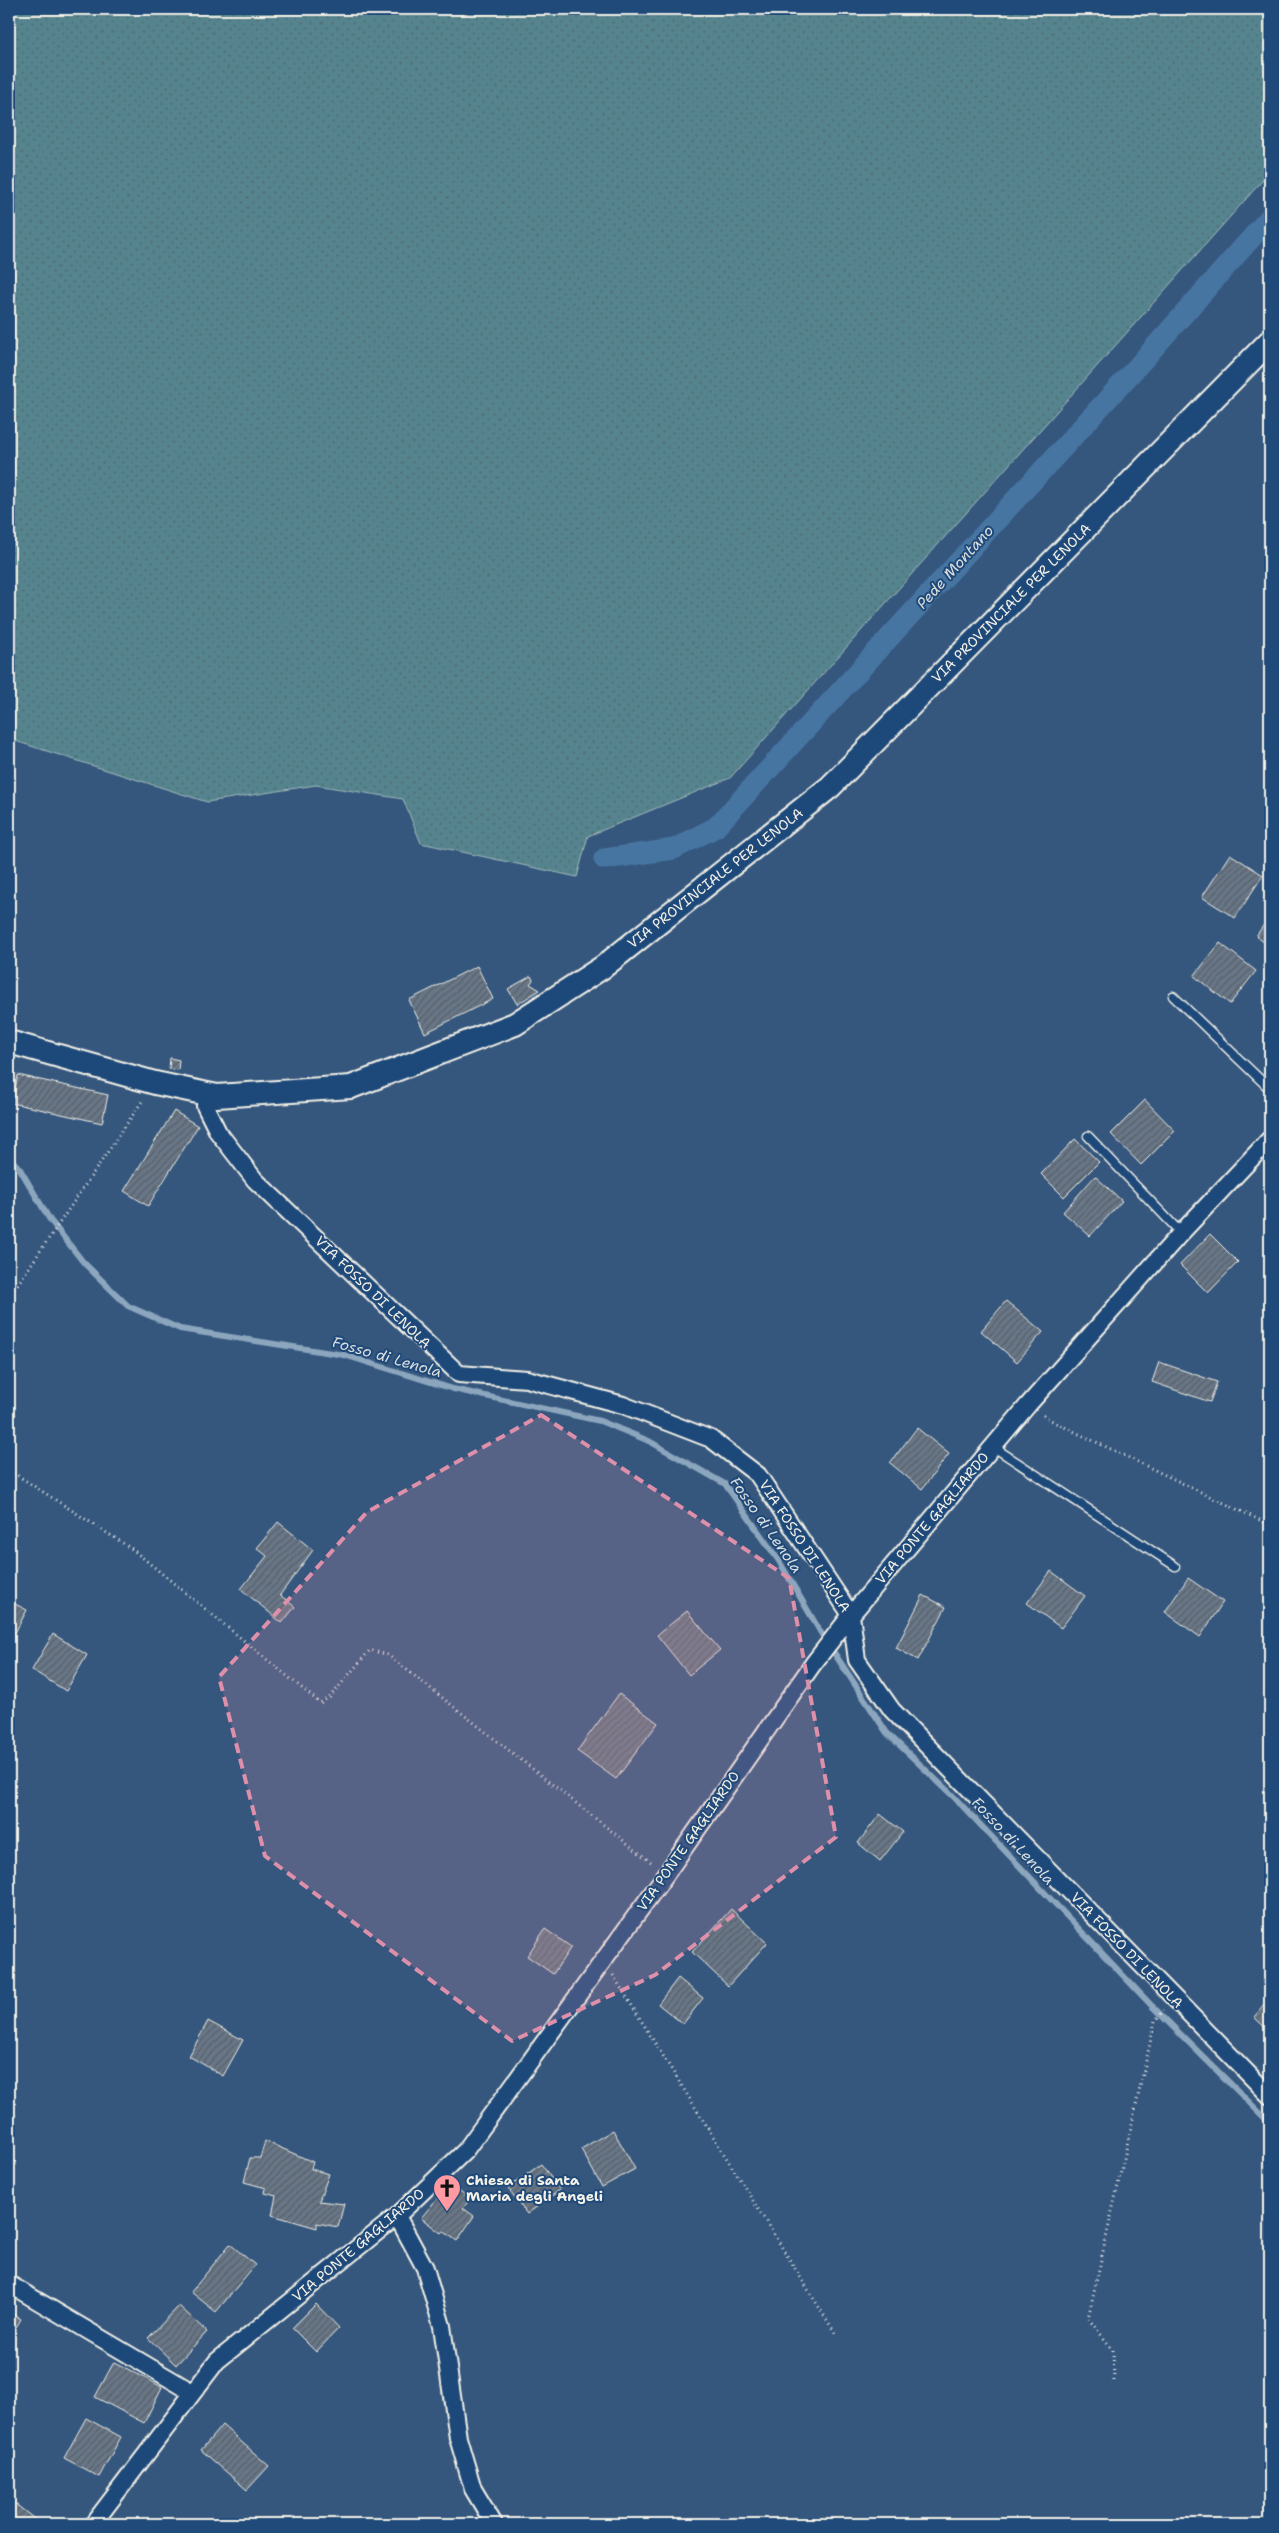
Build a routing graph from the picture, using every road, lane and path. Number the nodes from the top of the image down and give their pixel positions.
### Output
1 (1270, 341) edge
2 (1173, 996) dead end
3 (9, 1042) edge
4 (155, 1083) junction
5 (1270, 1089) edge
6 (206, 1094) junction
7 (1088, 1136) dead end
8 (1270, 1140) edge
9 (1182, 1233) junction
10 (9, 1297) edge
11 (1028, 1405) junction
12 (992, 1446) junction
13 (9, 1470) edge
14 (1270, 1525) edge
15 (1174, 1566) dead end
16 (851, 1615) junction
17 (666, 1874) junction
18 (604, 1960) junction
19 (1165, 2009) dead end
20 (1270, 2096) edge
21 (397, 2216) junction
22 (9, 2284) edge
23 (835, 2333) dead end
24 (1114, 2380) dead end
25 (192, 2392) junction
26 (93, 2524) edge
27 (494, 2524) edge

1 - 6 main road, VIA PROVINCIALE PER LENOLA
2 - 5 lane
3 - 4 main road, VIA PROVINCIALE PER LENOLA
4 - 6 main road, VIA PROVINCIALE PER LENOLA
4 - 10 path
6 - 16 street, VIA FOSSO DI LENOLA
7 - 9 lane
8 - 9 street, VIA PONTE GAGLIARDO
9 - 11 street, VIA PONTE GAGLIARDO
11 - 12 street, VIA PONTE GAGLIARDO
11 - 14 path
12 - 15 lane
12 - 16 street, VIA PONTE GAGLIARDO
13 - 17 path
16 - 17 street, VIA PONTE GAGLIARDO
16 - 20 street, VIA FOSSO DI LENOLA
17 - 18 street, VIA PONTE GAGLIARDO
18 - 21 street, VIA PONTE GAGLIARDO
18 - 23 path
19 - 24 path
21 - 25 street, VIA PONTE GAGLIARDO
21 - 27 street
22 - 25 street
25 - 26 street, VIA PONTE GAGLIARDO

